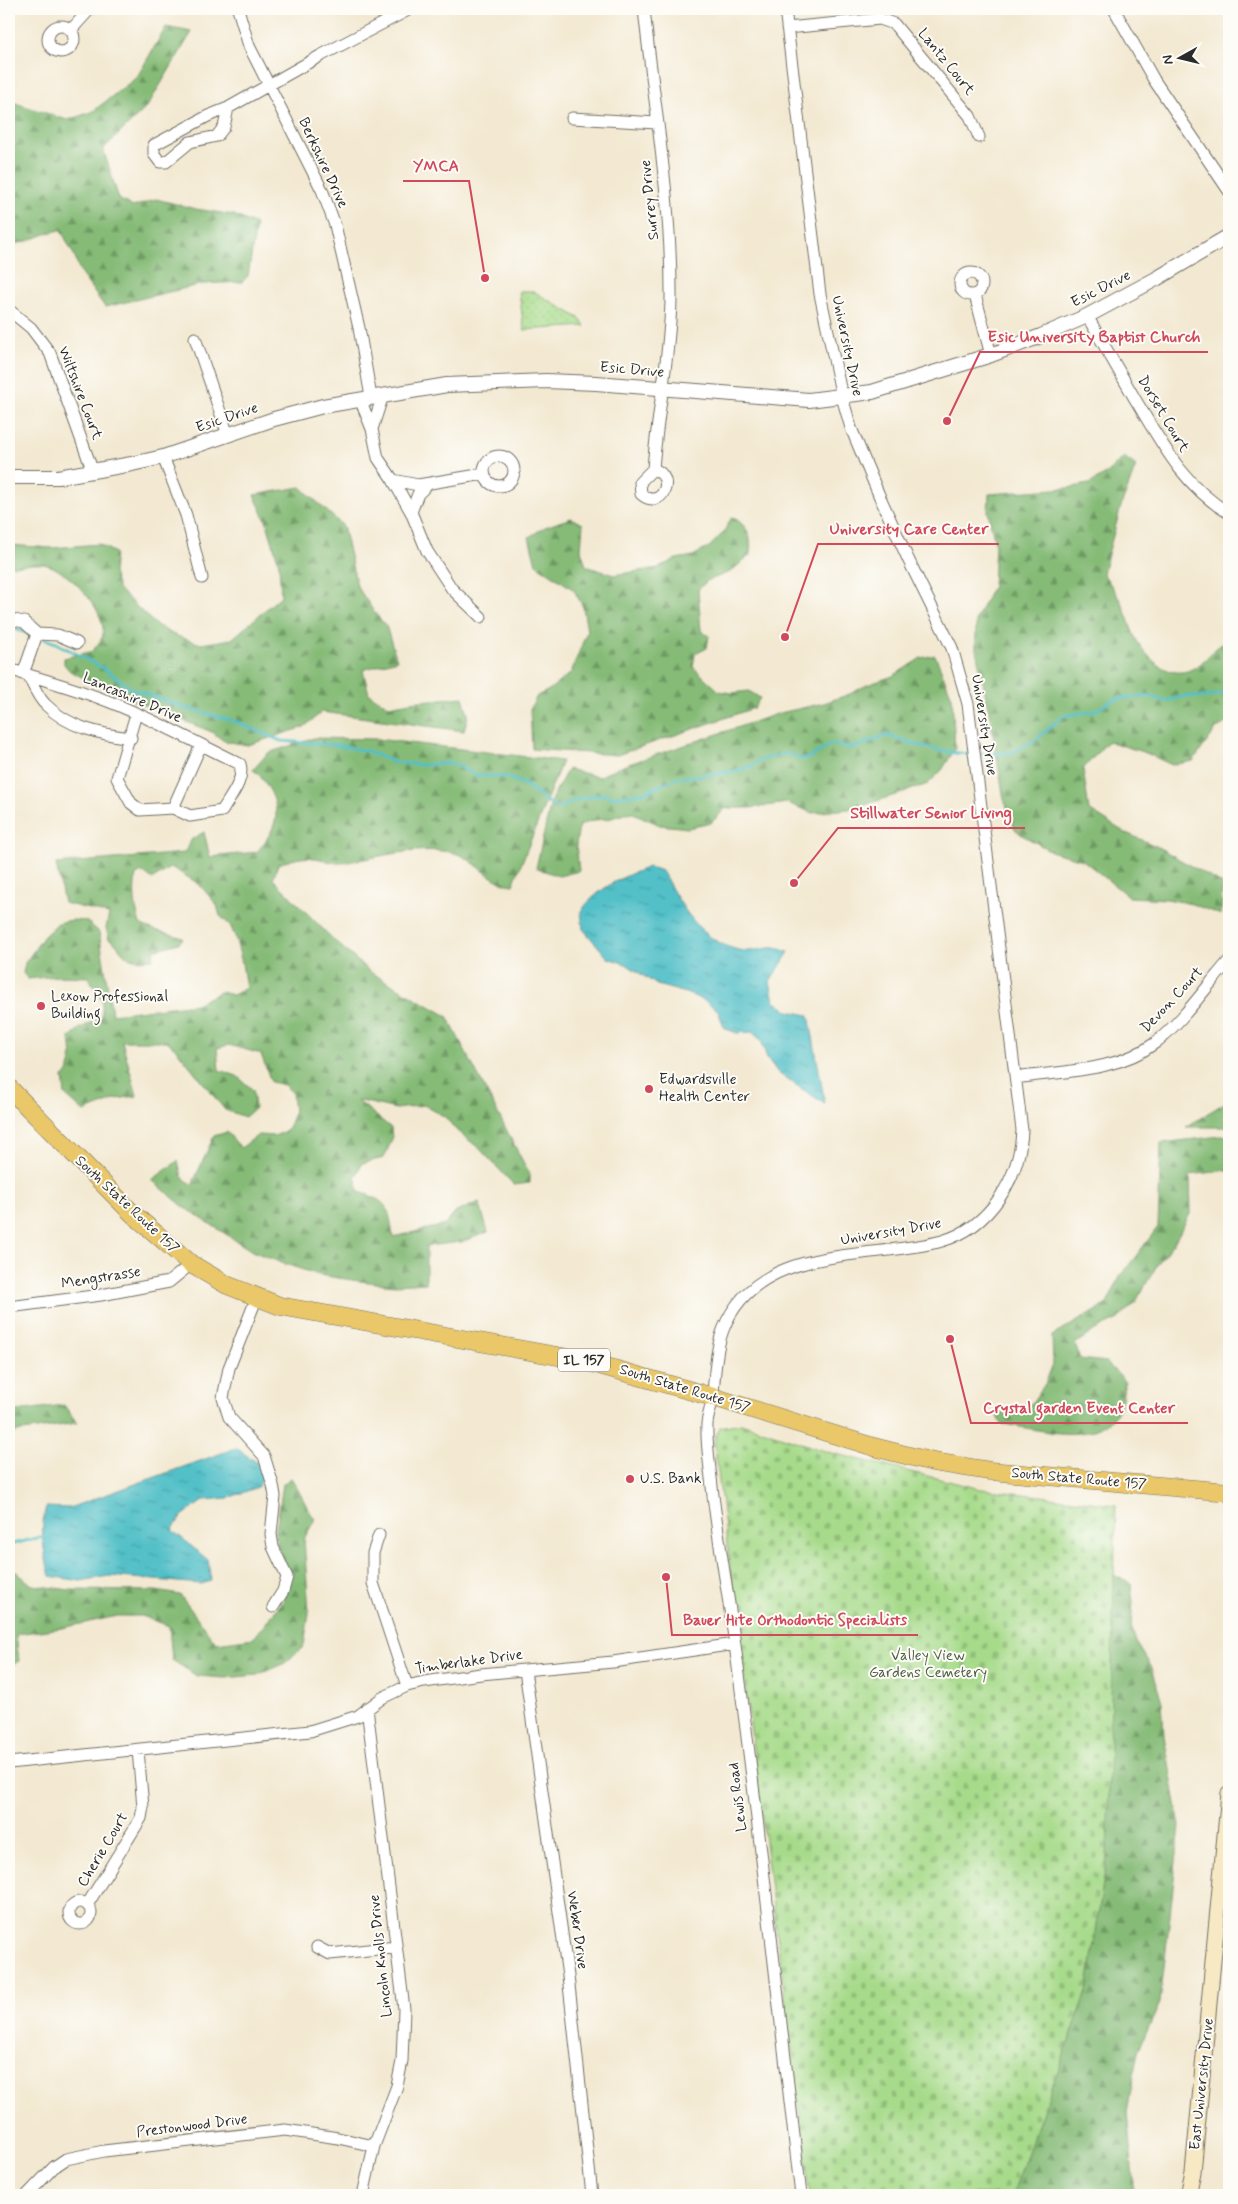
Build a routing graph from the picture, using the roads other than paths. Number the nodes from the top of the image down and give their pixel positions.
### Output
1 (90, 9) edge
2 (238, 9) edge
3 (410, 9) edge
4 (644, 9) edge
5 (785, 9) edge
6 (1114, 9) edge
7 (787, 28) junction
8 (71, 30) dead end
9 (269, 84) junction
10 (228, 108) junction
11 (572, 118) dead end
12 (657, 123) junction
13 (980, 137) dead end
14 (1229, 191) edge
15 (1229, 236) edge
16 (975, 294) dead end
17 (9, 310) edge
18 (1087, 316) junction
19 (195, 338) dead end
20 (991, 355) junction
21 (663, 389) junction
22 (371, 397) junction
23 (842, 397) junction
24 (372, 429) junction
25 (228, 435) junction
26 (163, 456) junction
27 (653, 469) dead end
28 (93, 472) junction
29 (484, 474) dead end
30 (9, 477) edge
31 (393, 480) junction
32 (428, 484) junction
33 (411, 512) junction
34 (1229, 513) edge
35 (202, 578) dead end
36 (481, 617) dead end
37 (9, 620) edge
38 (37, 634) junction
39 (77, 643) dead end
40 (9, 669) edge
41 (25, 674) junction
42 (136, 714) junction
43 (130, 738) junction
44 (201, 745) junction
45 (173, 808) junction
46 (1229, 961) edge
47 (1016, 1078) junction
48 (9, 1088) edge
49 (191, 1264) junction
50 (257, 1297) junction
51 (9, 1307) edge
52 (713, 1397) junction
53 (1229, 1492) edge
54 (379, 1535) dead end
55 (273, 1607) dead end
56 (735, 1644) junction
57 (525, 1670) junction
58 (407, 1686) junction
59 (367, 1708) junction
60 (138, 1750) junction
61 (9, 1763) edge
62 (1229, 1793) edge
63 (87, 1905) dead end
64 (317, 1947) dead end
65 (396, 1947) junction
66 (374, 2146) junction
67 (27, 2195) edge
68 (363, 2195) edge
69 (592, 2195) edge
70 (801, 2195) edge
71 (1188, 2195) edge

1 - 8 street
2 - 9 street, Berkshire Drive
3 - 9 street
4 - 12 street, Surrey Drive
5 - 7 street, University Drive
6 - 14 street
7 - 13 street, Lantz Court
7 - 23 street, University Drive
9 - 10 street
9 - 22 street, Berkshire Drive
10 - 10 street
11 - 12 street
12 - 21 street, Surrey Drive
15 - 18 street, Esic Drive
16 - 20 street
17 - 28 street, Wiltshire Court
18 - 20 street, Esic Drive
18 - 34 street, Dorset Court
19 - 25 street
20 - 23 street, Esic Drive
21 - 22 street, Esic Drive
21 - 23 street, Esic Drive
21 - 27 street, Surrey Drive
22 - 24 street
22 - 24 street, Berkshire Drive
22 - 25 street, Esic Drive
23 - 47 street, University Drive
24 - 31 street, Berkshire Drive
25 - 26 street, Esic Drive
26 - 28 street, Esic Drive
26 - 35 street
28 - 30 street, Esic Drive
29 - 32 street
31 - 32 street
31 - 33 street, Berkshire Drive
32 - 33 street
33 - 36 street, Berkshire Drive
37 - 38 street
38 - 39 street
38 - 41 street
40 - 41 street, Lancashire Drive
41 - 42 street, Lancashire Drive
41 - 43 street
42 - 43 street
42 - 44 street, Lancashire Drive
43 - 45 street
44 - 45 street
44 - 45 street, Lancashire Drive
46 - 47 street, Devon Court
47 - 52 street, University Drive
48 - 49 main road, South State Route 157 / IL 157
49 - 50 main road, South State Route 157 / IL 157
49 - 51 street, Mengstrasse
50 - 52 main road, South State Route 157 / IL 157
50 - 55 street
52 - 53 main road, South State Route 157 / IL 157
52 - 56 street, Lewis Road
54 - 58 street
56 - 57 street, Timberlake Drive
56 - 70 street, Lewis Road
57 - 58 street, Timberlake Drive
57 - 69 street, Weber Drive
58 - 59 street, Timberlake Drive
59 - 60 street, Timberlake Drive
59 - 65 street, Lincoln Knolls Drive
60 - 61 street, Timberlake Drive
60 - 63 street, Cherie Court
62 - 71 main road, East University Drive
64 - 65 street
65 - 66 street, Lincoln Knolls Drive
66 - 67 street, Prestonwood Drive
66 - 68 street, Lincoln Knolls Drive

